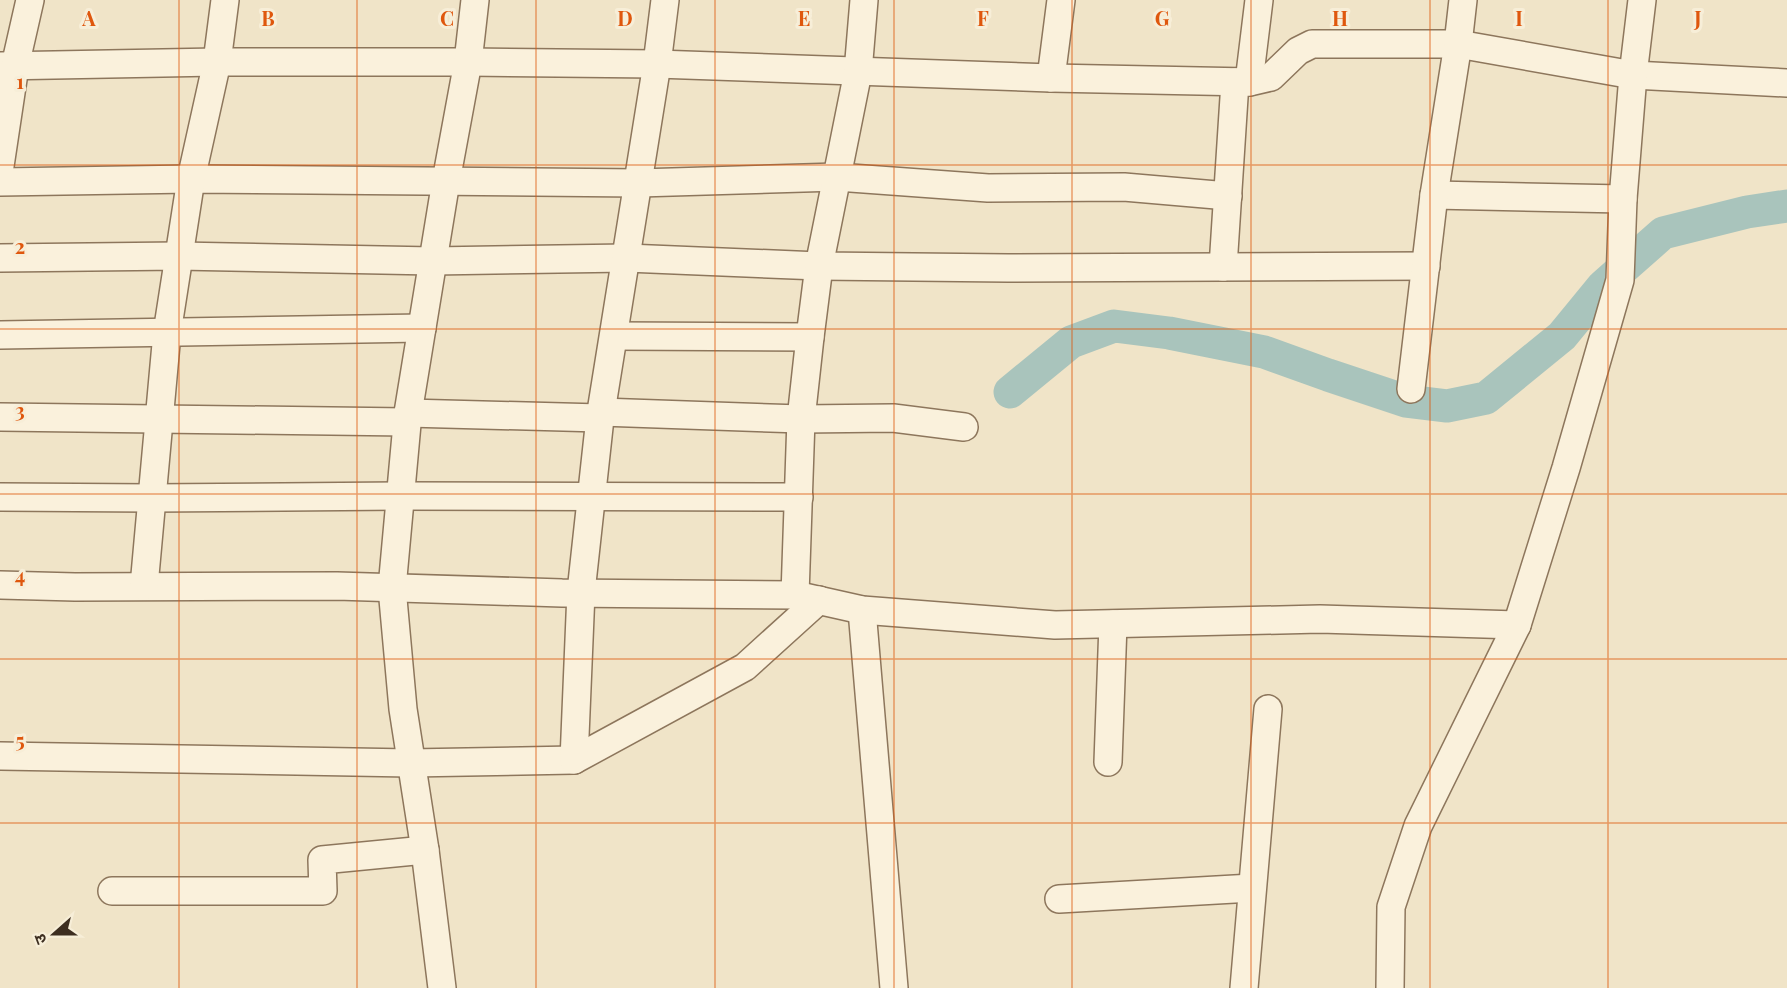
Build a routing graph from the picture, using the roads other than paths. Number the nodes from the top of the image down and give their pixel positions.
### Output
1 (30, 0) edge
2 (225, 0) edge
3 (475, 0) edge
4 (665, 0) edge
5 (864, 0) edge
6 (1061, 0) edge
7 (1259, 0) edge
8 (1463, 0) edge
9 (1642, 0) edge
10 (1458, 44) junction
11 (217, 62) junction
12 (468, 62) junction
13 (657, 64) junction
14 (8, 66) edge
15 (858, 72) junction
16 (1633, 75) junction
17 (1051, 78) junction
18 (1242, 82) junction
19 (1787, 83) edge
20 (0, 166) edge
21 (837, 177) junction
22 (191, 179) junction
23 (446, 181) junction
24 (0, 182) edge
25 (639, 183) junction
26 (1434, 195) junction
27 (1228, 196) junction
28 (1623, 199) junction
29 (179, 256) junction
30 (0, 258) edge
31 (627, 258) junction
32 (433, 261) junction
33 (819, 266) junction
34 (1426, 266) junction
35 (1223, 267) junction
36 (422, 328) junction
37 (167, 333) junction
38 (0, 335) edge
39 (614, 336) junction
40 (810, 337) junction
41 (1411, 389) dead end
42 (601, 415) junction
43 (0, 417) edge
44 (407, 417) junction
45 (159, 419) junction
46 (801, 419) junction
47 (964, 427) dead end
48 (400, 496) junction
49 (591, 496) junction
50 (0, 497) edge
51 (799, 497) junction
52 (152, 498) junction
53 (0, 585) edge
54 (144, 586) junction
55 (392, 588) junction
56 (581, 592) junction
57 (807, 597) junction
58 (862, 610) junction
59 (1113, 624) junction
60 (1517, 625) junction
61 (1268, 709) dead end
62 (0, 756) edge
63 (574, 760) junction
64 (1108, 762) dead end
65 (410, 763) junction
66 (425, 850) junction
67 (1252, 888) junction
68 (112, 891) dead end
69 (1059, 899) dead end
70 (442, 988) edge
71 (894, 988) edge
72 (1244, 988) edge
73 (1390, 988) edge

1 - 14 street
2 - 11 street
3 - 12 street
4 - 13 street
5 - 15 street
6 - 17 street
7 - 18 street
8 - 10 street
9 - 16 street
10 - 16 street
10 - 18 street
10 - 26 street
11 - 12 street
11 - 14 street
11 - 22 street
12 - 13 street
12 - 23 street
13 - 15 street
13 - 25 street
14 - 20 street
15 - 17 street
15 - 21 street
16 - 19 street
16 - 28 street
17 - 18 street
18 - 27 street
21 - 25 street
21 - 27 street
21 - 33 street
22 - 23 street
22 - 24 street
22 - 29 street
23 - 25 street
23 - 32 street
25 - 31 street
26 - 28 street
26 - 34 street
27 - 35 street
28 - 60 street
29 - 30 street
29 - 32 street
29 - 37 street
31 - 32 street
31 - 33 street
31 - 39 street
32 - 36 street
33 - 35 street
33 - 40 street
34 - 35 street
34 - 41 street
36 - 37 street
36 - 44 street
37 - 38 street
37 - 45 street
39 - 40 street
39 - 42 street
40 - 46 street
42 - 44 street
42 - 46 street
42 - 49 street
43 - 45 street
44 - 45 street
44 - 48 street
45 - 52 street
46 - 47 street
46 - 51 street
48 - 49 street
48 - 52 street
48 - 55 street
49 - 51 street
49 - 56 street
50 - 52 street
51 - 57 street
52 - 54 street
53 - 54 street
54 - 55 street
55 - 56 street
55 - 65 street
56 - 57 street
56 - 63 street
57 - 58 street
57 - 63 street
58 - 59 street
58 - 71 street
59 - 60 street
59 - 64 street
60 - 73 street
61 - 67 street
62 - 65 street
63 - 65 street
65 - 66 street
66 - 68 street
66 - 70 street
67 - 69 street
67 - 72 street

